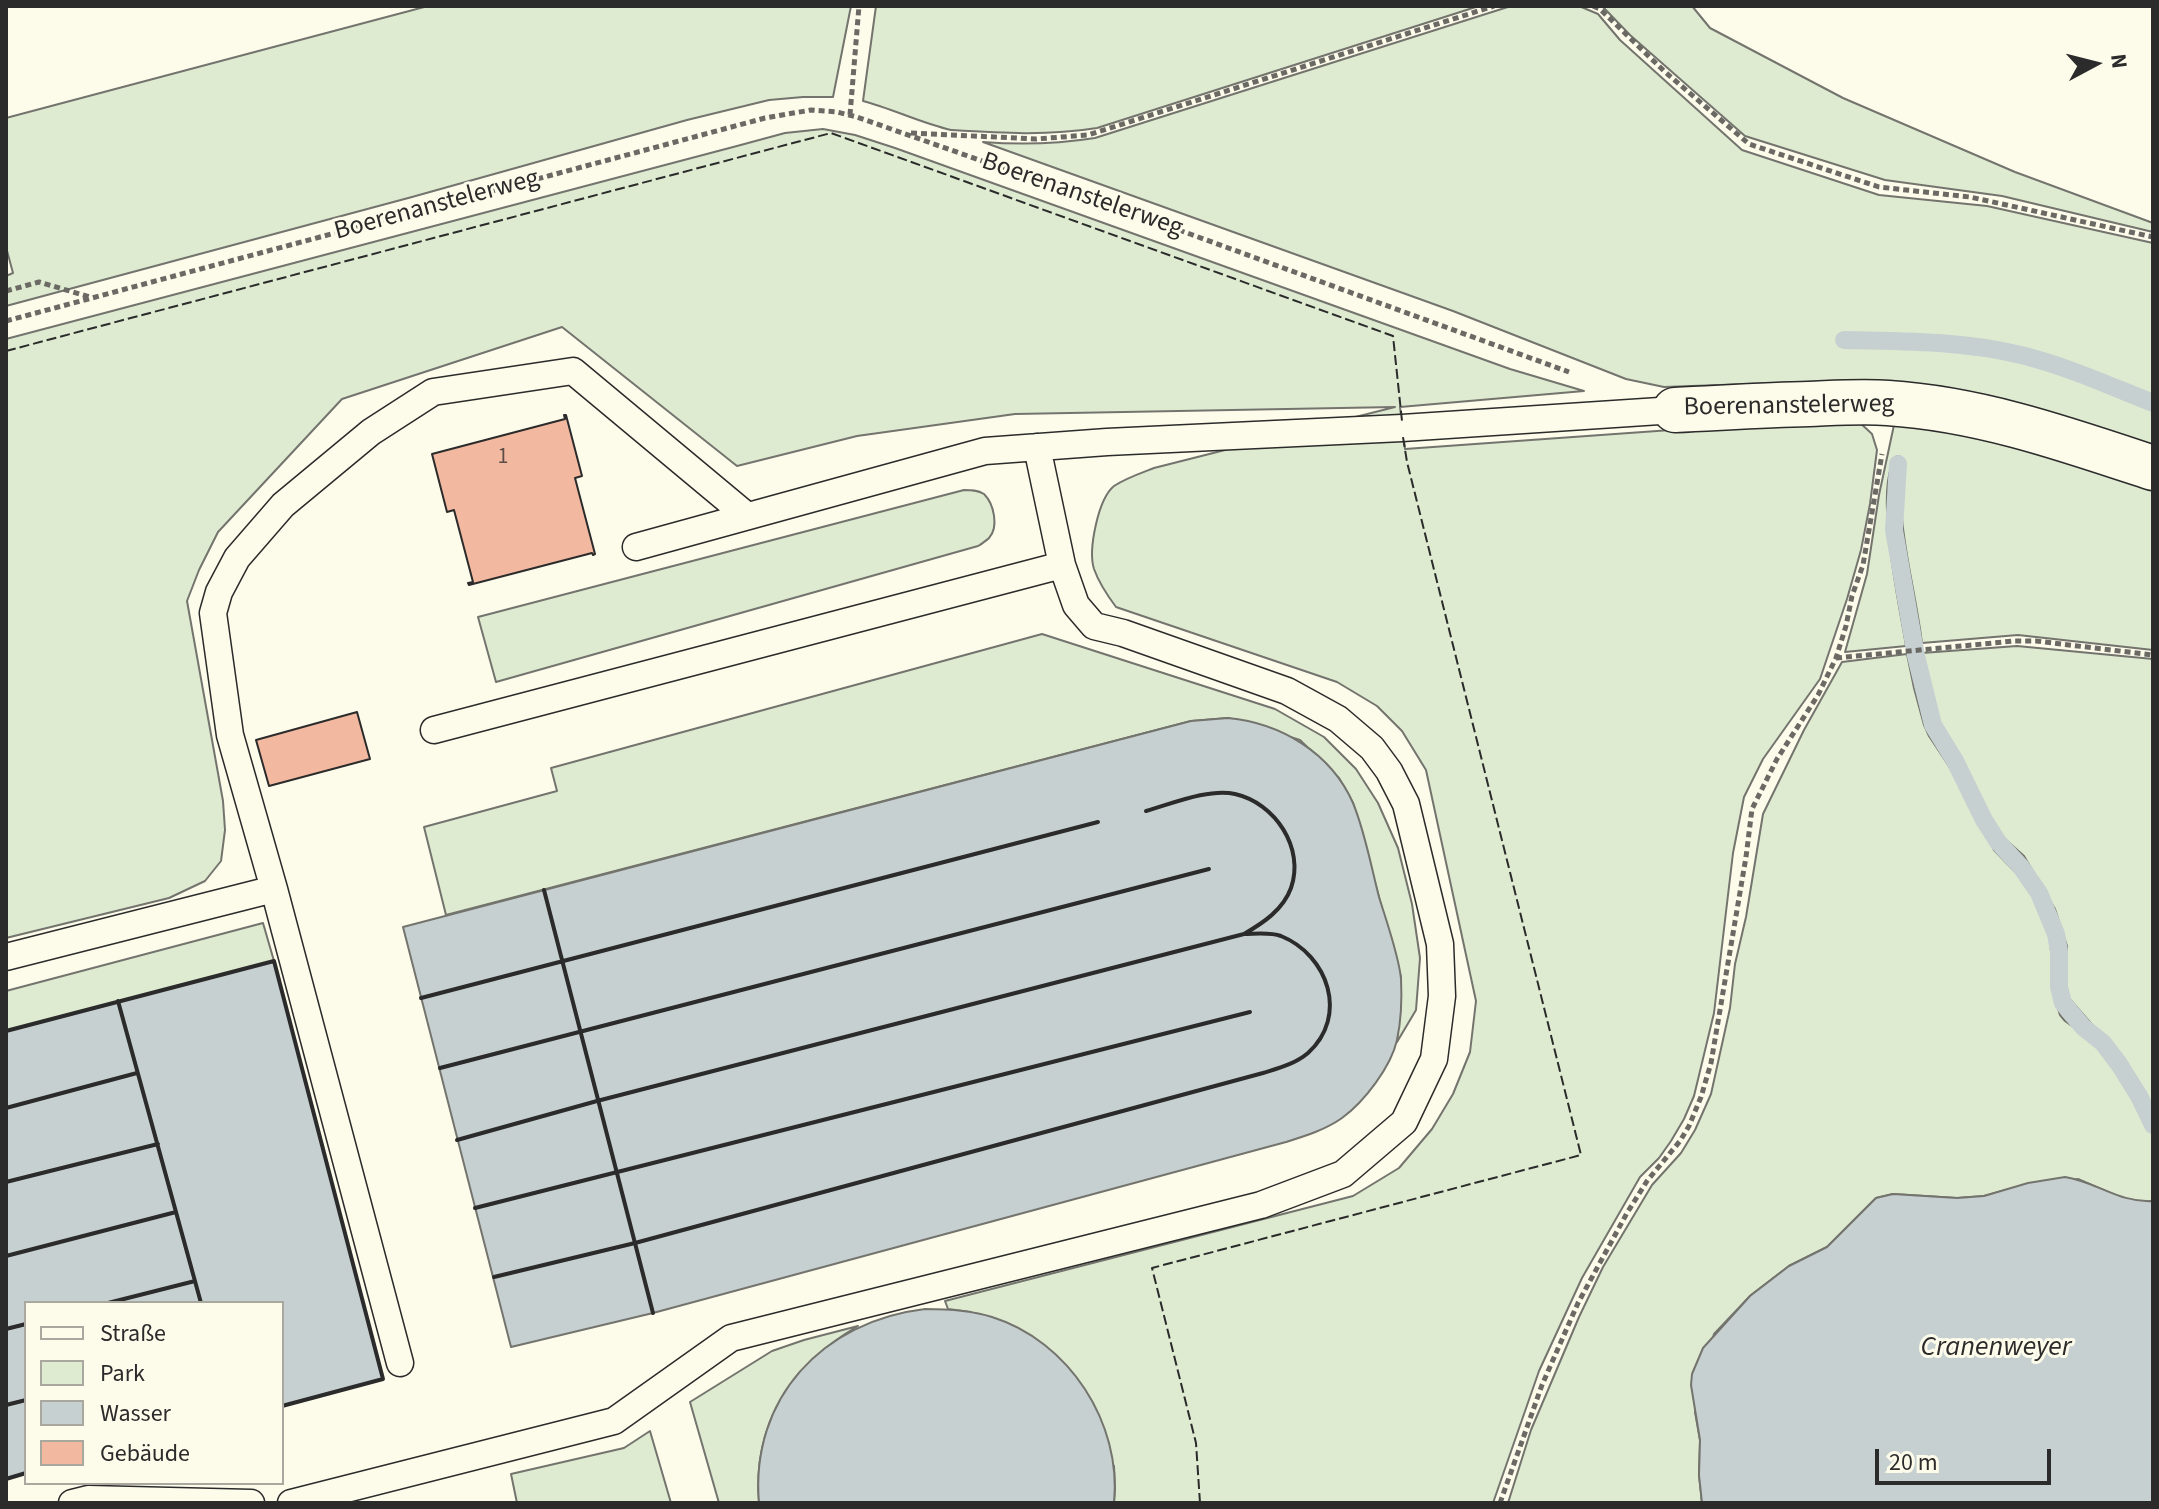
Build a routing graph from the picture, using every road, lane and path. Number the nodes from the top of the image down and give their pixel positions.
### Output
1 (859, 6) edge
2 (1494, 6) edge
3 (1593, 6) edge
4 (850, 115) junction
5 (902, 133) junction
6 (2153, 237) edge
7 (6, 291) edge
8 (93, 297) junction
9 (6, 321) edge
10 (1576, 374) dead end
11 (1886, 402) junction
12 (1675, 410) joint
13 (1037, 447) junction
14 (2153, 468) edge
15 (747, 516) junction
16 (636, 547) dead end
17 (1062, 565) junction
18 (2153, 655) edge
19 (1836, 658) junction
20 (434, 730) dead end
21 (274, 889) junction
22 (6, 957) edge
23 (400, 1363) dead end
24 (72, 1503) edge
25 (251, 1503) edge
26 (291, 1503) edge
27 (1500, 1503) edge

1 - 4 path
2 - 5 path
3 - 6 path
4 - 5 path, Boerenanstelerweg
4 - 8 path, Boerenanstelerweg
5 - 10 path, Boerenanstelerweg
7 - 8 path
8 - 9 path, Boerenanstelerweg
11 - 12 street, Boerenanstelerweg
11 - 14 street, Boerenanstelerweg
11 - 19 path
12 - 13 lane
13 - 15 lane
13 - 17 lane
15 - 16 lane
15 - 21 lane
17 - 20 lane
17 - 26 lane
18 - 19 path
19 - 27 path
21 - 22 lane
21 - 23 lane
24 - 25 lane

